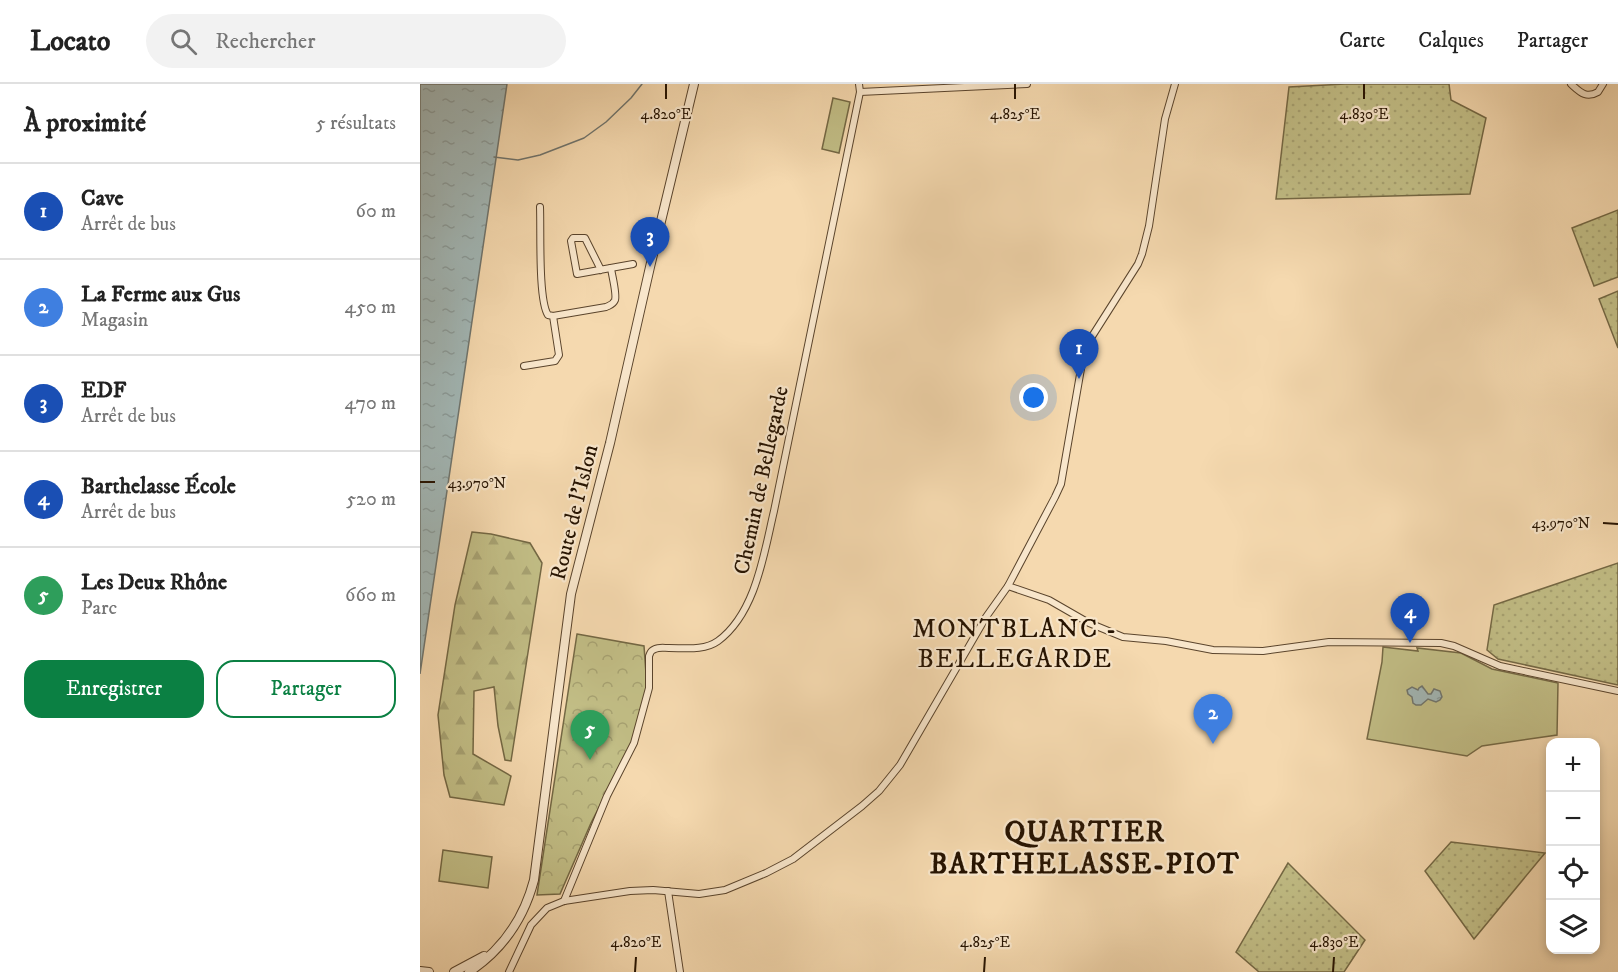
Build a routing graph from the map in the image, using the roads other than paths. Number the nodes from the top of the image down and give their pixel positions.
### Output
1 (694, 84) edge
2 (859, 84) edge
3 (1027, 84) edge
4 (1176, 84) edge
5 (1572, 84) edge
6 (1603, 84) edge
7 (860, 92) junction
8 (540, 207) dead end
9 (633, 264) dead end
10 (611, 268) junction
11 (601, 270) junction
12 (553, 316) junction
13 (524, 366) dead end
14 (1008, 586) junction
15 (1618, 692) edge
16 (668, 891) junction
17 (564, 901) junction
18 (498, 946) junction
19 (420, 971) edge
20 (429, 972) edge
21 (454, 972) edge
22 (469, 972) edge
23 (509, 972) edge
24 (680, 972) edge

1 - 18 street, Route de l'Islon
2 - 7 street
3 - 7 street
4 - 14 street
5 - 6 street
7 - 17 street, Chemin de Bellegarde
8 - 12 street
9 - 10 street
10 - 11 street
10 - 12 street
11 - 11 street
12 - 13 street
14 - 15 street
14 - 16 street
16 - 17 street
16 - 24 street
17 - 23 street
18 - 21 street, Route de l'Islon
18 - 22 street, Route de l'Islon
19 - 20 street

